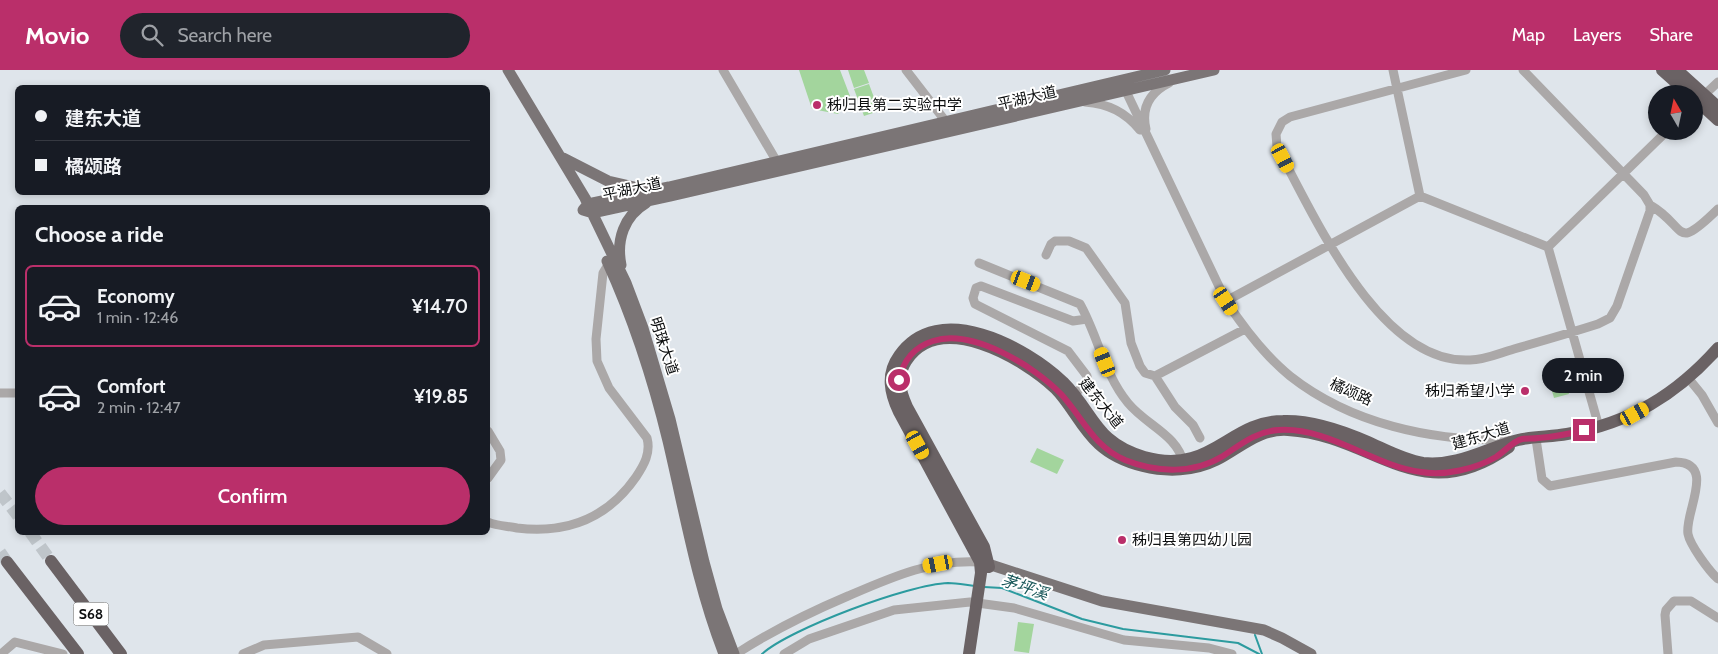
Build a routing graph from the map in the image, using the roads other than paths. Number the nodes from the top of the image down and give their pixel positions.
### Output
1 (499, 70) edge
2 (508, 70) edge
3 (723, 70) edge
4 (906, 70) edge
5 (1165, 70) edge
6 (1214, 70) edge
7 (1393, 70) edge
8 (1466, 70) edge
9 (1523, 70) edge
10 (1662, 70) edge
11 (1677, 70) edge
12 (1184, 77) junction
13 (1718, 82) edge
14 (1123, 85) junction
15 (1680, 85) edge
16 (1687, 85) edge
17 (1397, 89) junction
18 (1703, 94) edge
19 (1703, 101) edge
20 (1077, 102) junction
21 (1703, 106) edge
22 (1718, 106) edge
23 (1718, 120) edge
24 (950, 126) junction
25 (1658, 140) edge
26 (1150, 144) junction
27 (562, 157) junction
28 (780, 166) junction
29 (1624, 174) junction
30 (670, 191) junction
31 (1420, 196) junction
32 (1650, 205) junction
33 (588, 209) junction
34 (1718, 209) edge
35 (1330, 245) junction
36 (1548, 247) junction
37 (1046, 255) dead end
38 (608, 263) junction
39 (979, 263) dead end
40 (626, 283) junction
41 (1226, 301) junction
42 (1087, 319) junction
43 (1245, 329) junction
44 (1572, 332) junction
45 (1718, 348) edge
46 (1154, 376) junction
47 (1689, 379) junction
48 (0, 393) edge
49 (15, 394) edge
50 (1070, 398) junction
51 (1718, 423) edge
52 (1600, 427) junction
53 (490, 434) edge
54 (1200, 438) dead end
55 (1466, 439) junction
56 (1521, 439) junction
57 (1536, 439) junction
58 (1464, 459) junction
59 (1184, 464) junction
60 (490, 475) edge
61 (688, 516) junction
62 (490, 522) edge
63 (51, 561) tunnel mouth
64 (8, 562) tunnel mouth
65 (985, 568) junction
66 (1718, 579) edge
67 (981, 599) junction
68 (1718, 618) edge
69 (1, 654) edge
70 (63, 654) edge
71 (78, 654) edge
72 (121, 654) edge
73 (242, 654) edge
74 (387, 654) edge
75 (724, 654) edge
76 (735, 654) edge
77 (784, 654) edge
78 (969, 654) edge
79 (977, 654) edge
80 (1232, 654) edge
81 (1311, 654) edge
82 (1668, 654) edge

1 - 33 main road, 明珠大道
2 - 27 main road, 明珠大道
3 - 28 street
4 - 24 street
5 - 14 main road, 平湖大道
6 - 12 main road, 平湖大道
7 - 17 street
8 - 17 street
9 - 29 street
10 - 15 highway
11 - 16 highway
12 - 14 main road, 平湖大道
12 - 26 street
13 - 18 street
14 - 20 main road, 平湖大道
14 - 24 main road, 平湖大道
14 - 26 street, 橘颂路
17 - 31 street
17 - 35 street
19 - 22 highway
20 - 24 main road, 平湖大道
20 - 26 street
21 - 23 highway
24 - 28 main road, 平湖大道
25 - 29 street
26 - 41 street, 橘颂路
27 - 30 main road
27 - 33 main road, 明珠大道
28 - 30 main road, 平湖大道
29 - 32 street
29 - 36 street
30 - 33 main road, 平湖大道
30 - 40 main road
31 - 35 street
31 - 36 street
32 - 34 street
32 - 44 street
33 - 38 main road, 明珠大道
33 - 40 main road, 明珠大道
35 - 41 street
35 - 44 street
36 - 44 street
37 - 46 street
38 - 61 main road, 明珠大道
38 - 62 street
39 - 42 street
40 - 61 main road, 明珠大道
41 - 43 street, 橘颂路
42 - 50 street
42 - 59 street
43 - 46 street
43 - 55 street, 橘颂路
44 - 52 street
45 - 47 highway, 橘颂路
46 - 54 street
47 - 51 street
47 - 52 highway, 橘颂路
48 - 49 street
50 - 59 highway, 建东大道
50 - 65 highway, 建东大道
52 - 57 highway, 橘颂路
53 - 60 street
55 - 56 street, 橘颂路
55 - 58 street
56 - 57 highway, 橘颂路
56 - 58 highway, 建东大道
56 - 59 highway, 建东大道
57 - 66 street
58 - 59 highway, 建东大道
61 - 75 main road, 明珠大道
61 - 76 main road, 明珠大道
63 - 72 highway, S68
64 - 71 highway, S68
65 - 67 highway, 建东大道
65 - 76 street
65 - 81 main road
67 - 77 street
67 - 78 highway, 建东大道
67 - 79 highway, 建东大道
67 - 80 street
68 - 82 street
69 - 70 street
73 - 74 street

